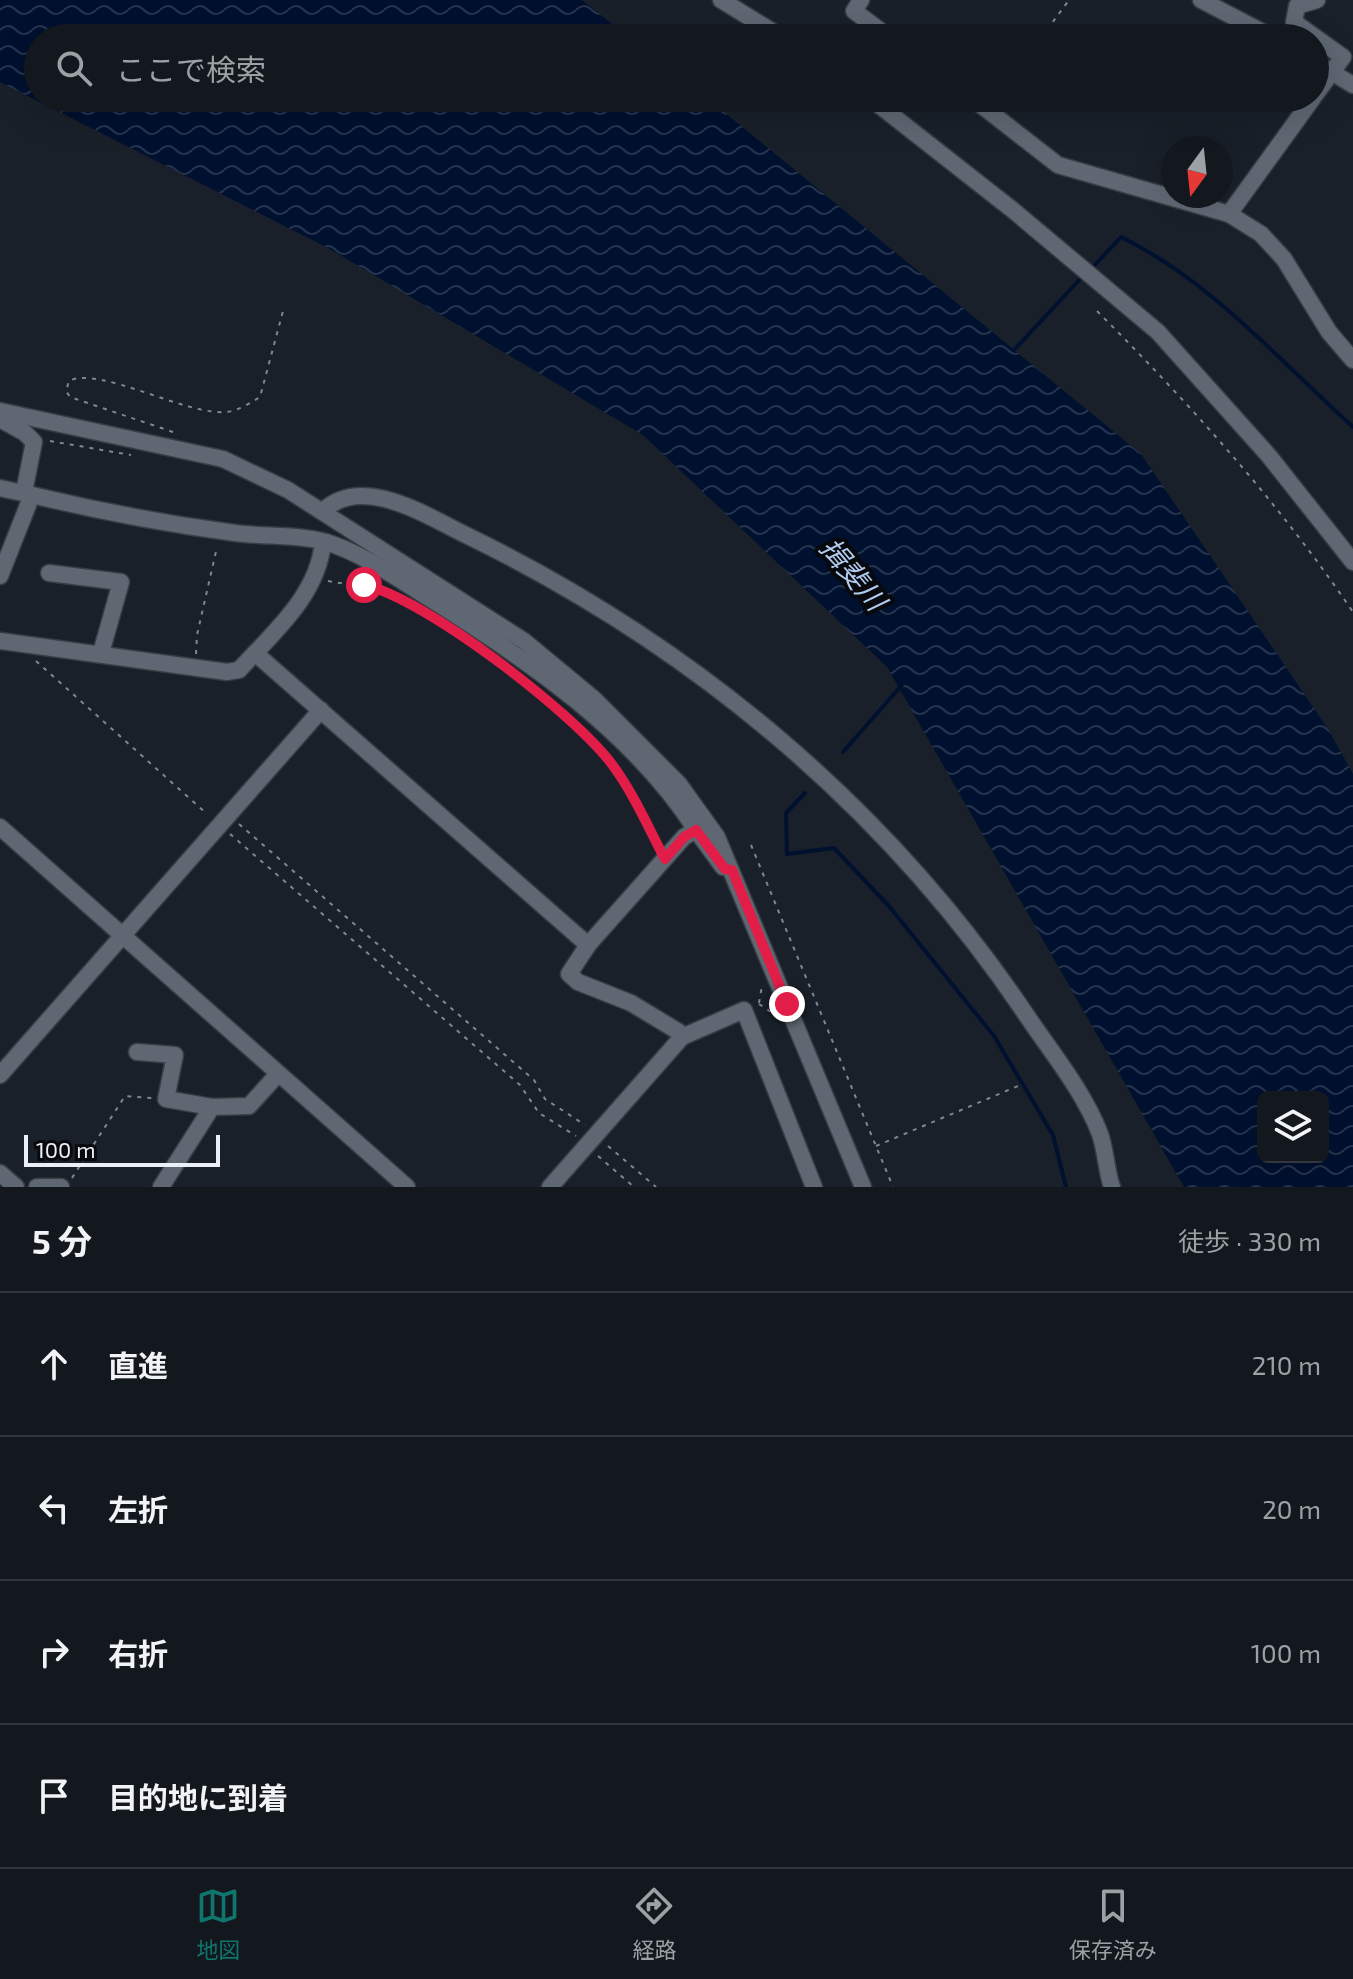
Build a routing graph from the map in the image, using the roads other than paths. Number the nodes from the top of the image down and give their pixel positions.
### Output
1 (721, 0) edge
2 (861, 0) edge
3 (1201, 0) edge
4 (1317, 0) edge
5 (760, 24) edge
6 (871, 24) edge
7 (1247, 24) edge
8 (1297, 24) edge
9 (1329, 47) edge
10 (1329, 70) edge
11 (1332, 72) junction
12 (1329, 76) edge
13 (1353, 85) edge
14 (888, 112) edge
15 (990, 112) edge
16 (1303, 112) edge
17 (1229, 214) junction
18 (1353, 360) edge
19 (0, 411) edge
20 (0, 419) edge
21 (0, 488) edge
22 (28, 494) junction
23 (323, 511) junction
24 (323, 542) junction
25 (1353, 562) edge
26 (49, 573) dead end
27 (0, 576) edge
28 (8, 642) edge
29 (101, 653) junction
30 (255, 653) junction
31 (321, 710) junction
32 (0, 827) edge
33 (696, 830) junction
34 (732, 870) junction
35 (123, 937) junction
36 (588, 945) junction
37 (682, 1037) junction
38 (137, 1052) dead end
39 (7, 1059) edge
40 (278, 1074) junction
41 (0, 1075) edge
42 (212, 1107) junction
43 (0, 1173) edge
44 (64, 1186) edge
45 (16, 1187) edge
46 (37, 1187) edge
47 (161, 1187) edge
48 (407, 1187) edge
49 (550, 1187) edge
50 (814, 1187) edge
51 (863, 1187) edge
52 (1112, 1187) edge

1 - 5 street
2 - 6 street
3 - 7 street
4 - 8 street
9 - 11 street
10 - 11 street
11 - 12 street
11 - 13 street
14 - 25 street
15 - 17 street
16 - 17 street
17 - 18 street
19 - 23 street
20 - 22 street
21 - 22 street
22 - 24 street
22 - 27 street
23 - 34 street
23 - 52 street
24 - 30 street
24 - 33 street
26 - 29 street
28 - 29 street
29 - 30 street
30 - 31 street
31 - 35 street
31 - 36 street
32 - 35 street
33 - 34 street
33 - 36 street
34 - 51 street
35 - 39 street
35 - 40 street
36 - 37 street
37 - 49 street
37 - 50 street
38 - 42 street
39 - 41 street
40 - 42 street
40 - 48 street
42 - 47 street
43 - 45 street
44 - 46 street

